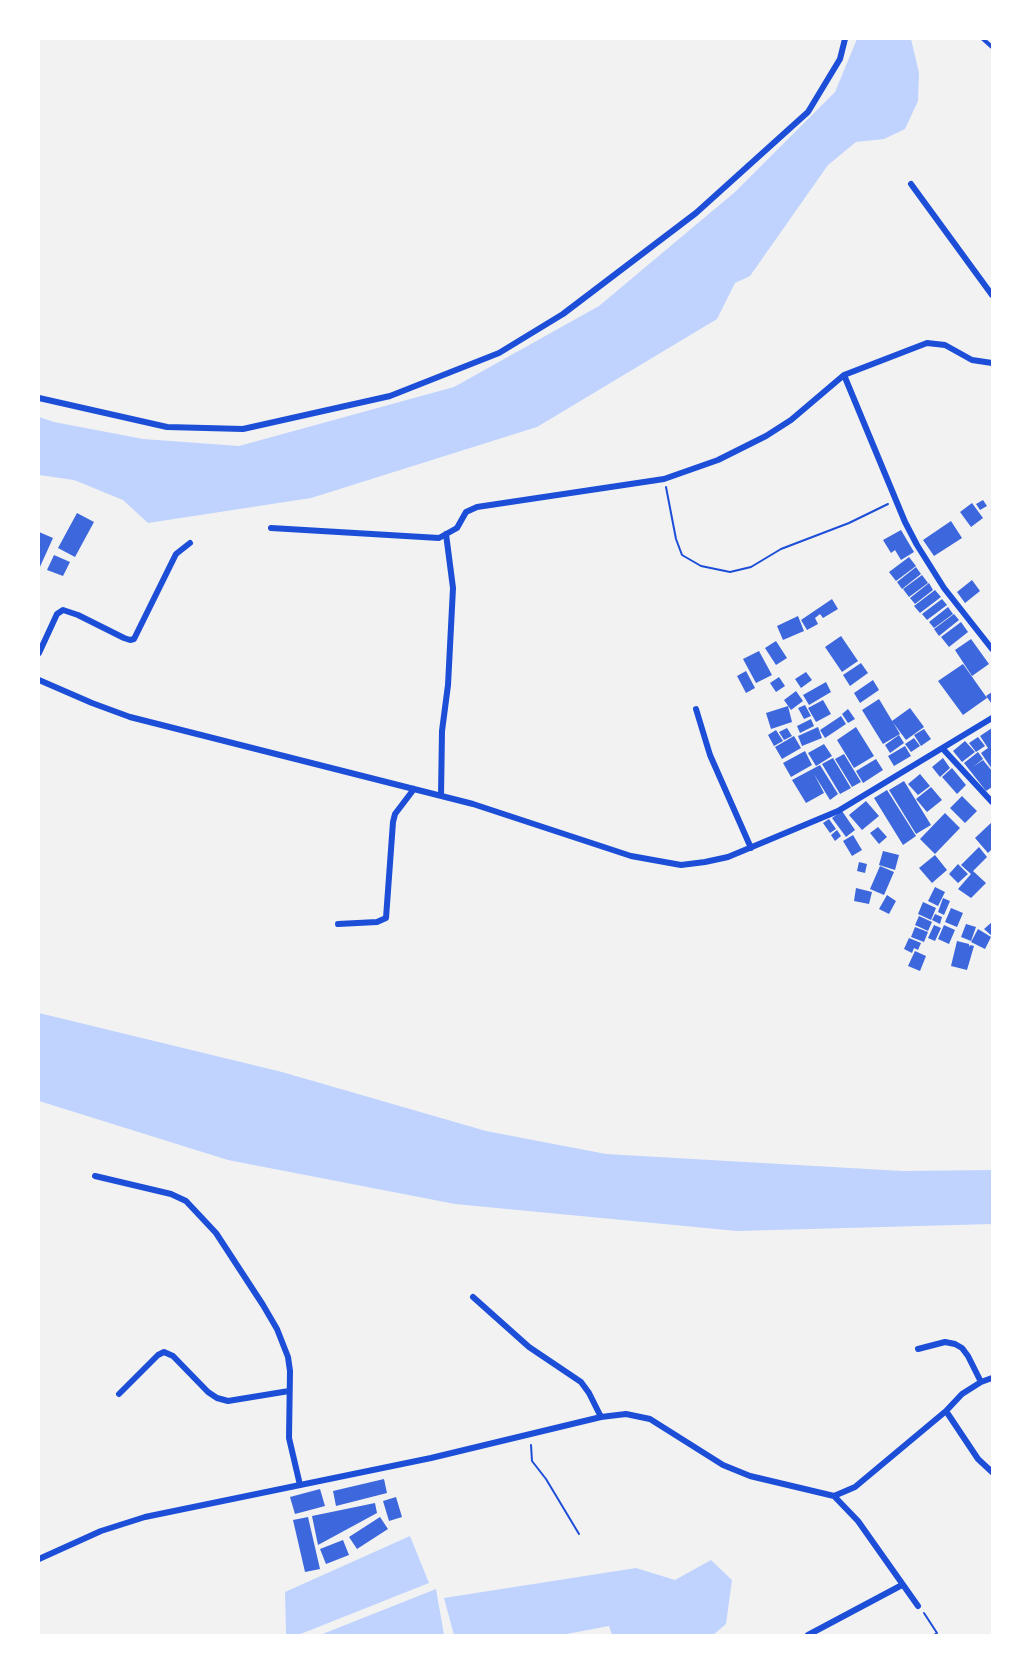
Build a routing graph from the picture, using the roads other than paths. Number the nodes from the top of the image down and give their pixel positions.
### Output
1 (845, 39) edge
2 (983, 39) edge
3 (992, 47) edge
4 (911, 184) dead end
5 (992, 295) edge
6 (992, 363) edge
7 (844, 375) junction
8 (39, 398) edge
9 (271, 528) dead end
10 (446, 534) junction
11 (190, 543) dead end
12 (992, 649) edge
13 (39, 653) edge
14 (39, 680) edge
15 (696, 709) dead end
16 (992, 718) edge
17 (944, 749) junction
18 (414, 789) junction
19 (441, 796) junction
20 (992, 802) edge
21 (752, 848) junction
22 (338, 924) dead end
23 (94, 1176) dead end
24 (473, 1297) dead end
25 (918, 1349) dead end
26 (992, 1378) edge
27 (981, 1382) junction
28 (289, 1391) junction
29 (119, 1394) dead end
30 (946, 1411) junction
31 (601, 1417) junction
32 (992, 1472) edge
33 (300, 1485) junction
34 (834, 1496) junction
35 (39, 1559) edge
36 (902, 1585) junction
37 (918, 1606) road end
38 (808, 1635) edge

1 - 8 street
2 - 3 lane
4 - 5 street
6 - 7 street
7 - 10 street
7 - 12 street
9 - 10 street
10 - 19 street
11 - 13 street
14 - 18 street
15 - 21 street
16 - 17 street
17 - 20 street
17 - 21 street
18 - 19 street
18 - 22 street
19 - 21 street
23 - 28 street
24 - 31 street
25 - 27 street
26 - 27 street
27 - 30 street
28 - 29 street
28 - 33 street
30 - 32 street
30 - 34 street
31 - 33 street
31 - 34 street
33 - 35 street
34 - 36 street
36 - 37 street
36 - 38 street

